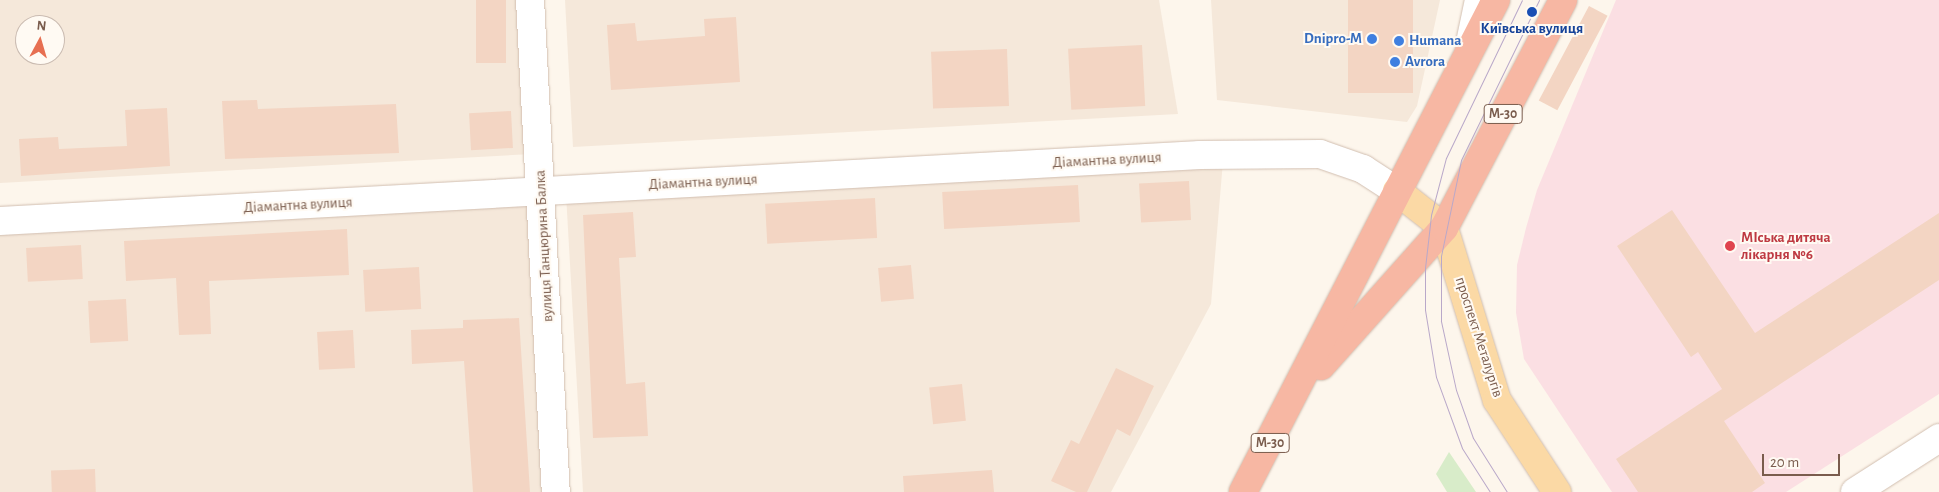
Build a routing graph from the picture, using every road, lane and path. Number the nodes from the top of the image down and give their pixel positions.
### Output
1 (530, 0) edge
2 (1479, 0) edge
3 (1496, 0) edge
4 (1563, 0) edge
5 (1468, 54) junction
6 (1397, 190) junction
7 (542, 191) junction
8 (0, 221) edge
9 (1444, 228) junction
10 (1297, 393) junction
11 (1939, 438) edge
12 (556, 492) edge
13 (1243, 492) edge
14 (1557, 492) edge
15 (1855, 492) edge

1 - 7 street, вулиця Танцюрина Балка
2 - 5 street
3 - 5 highway, М-30
4 - 9 highway, М-30
5 - 6 highway, М-30
6 - 7 street, Діамантна вулиця
6 - 9 main road
6 - 10 highway, М-30
7 - 8 street, Діамантна вулиця
7 - 12 street, вулиця Танцюрина Балка
9 - 10 highway, М-30
9 - 14 main road, проспект Металургів
10 - 13 highway, М-30
11 - 15 street

